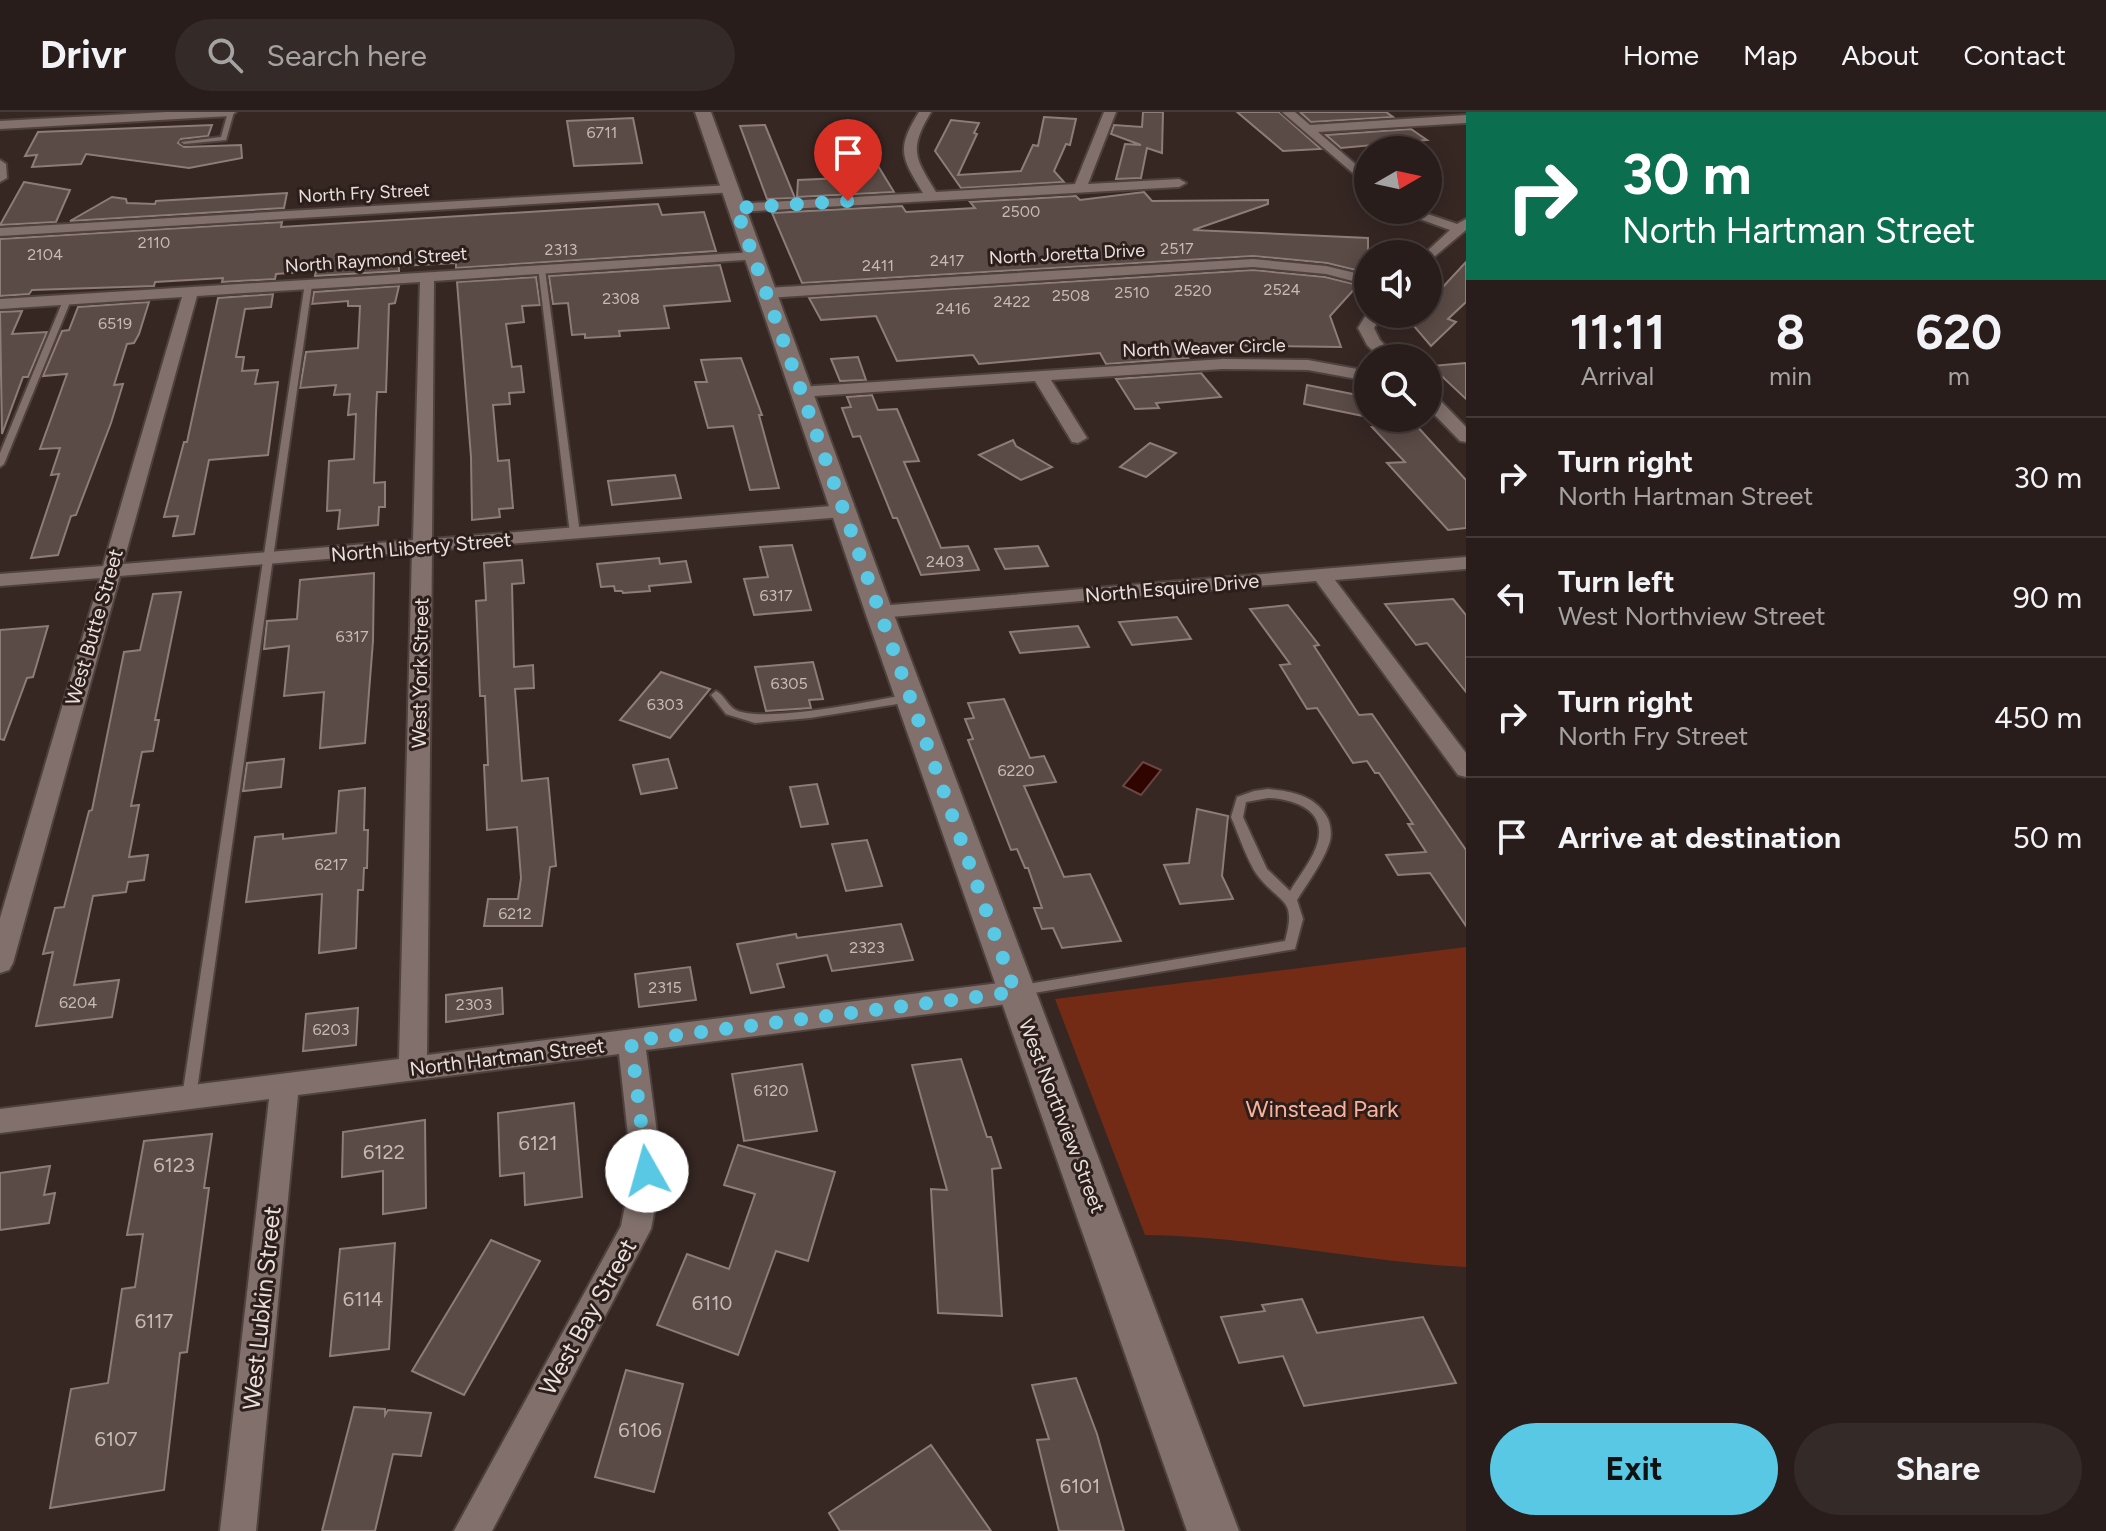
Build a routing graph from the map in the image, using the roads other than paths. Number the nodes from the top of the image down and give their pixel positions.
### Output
1 (231, 112) edge
2 (703, 112) edge
3 (925, 112) edge
4 (1110, 112) edge
5 (1288, 112) edge
6 (172, 114) edge
7 (1466, 119) edge
8 (0, 125) edge
9 (1307, 129) junction
10 (184, 142) dead end
11 (0, 164) edge
12 (1354, 170) edge
13 (0, 178) edge
14 (1179, 183) dead end
15 (1080, 188) junction
16 (932, 197) junction
17 (733, 199) junction
18 (1461, 226) edge
19 (0, 232) edge
20 (1442, 244) edge
21 (754, 256) junction
22 (541, 269) junction
23 (427, 277) junction
24 (1354, 277) edge
25 (308, 285) junction
26 (191, 292) junction
27 (766, 293) junction
28 (67, 300) junction
29 (0, 304) edge
30 (1354, 373) edge
31 (1040, 376) junction
32 (800, 392) junction
33 (1442, 405) edge
34 (1466, 409) edge
35 (1442, 412) edge
36 (1466, 437) edge
37 (1078, 438) dead end
38 (0, 464) edge
39 (843, 511) junction
40 (575, 534) junction
41 (422, 547) junction
42 (268, 559) junction
43 (1466, 563) edge
44 (110, 571) junction
45 (1321, 575) junction
46 (0, 580) edge
47 (879, 612) junction
48 (716, 695) dead end
49 (910, 698) junction
50 (1466, 769) edge
51 (1291, 900) junction
52 (0, 963) edge
53 (1015, 992) junction
54 (631, 1041) junction
55 (413, 1069) junction
56 (285, 1085) junction
57 (189, 1097) junction
58 (0, 1121) edge
59 (238, 1531) edge
60 (472, 1531) edge
61 (1213, 1531) edge

1 - 6 street
1 - 10 lane
2 - 17 street, West Northview Street
3 - 16 street
4 - 15 street
5 - 9 street
6 - 8 street
7 - 9 street
9 - 12 street
11 - 13 street
14 - 15 street, North Fry Street
15 - 16 street, North Fry Street
16 - 17 street, North Fry Street
17 - 19 street, North Fry Street
17 - 21 street, West Northview Street
18 - 20 street
21 - 22 street, North Raymond Street
21 - 27 street, West Northview Street
22 - 23 street, North Raymond Street
22 - 40 lane
23 - 25 street, North Raymond Street
23 - 41 street, West York Street
24 - 27 street, North Joretta Drive
25 - 26 street, North Raymond Street
25 - 42 lane
26 - 28 street, North Raymond Street
26 - 44 street, West Butte Street
27 - 32 street, West Northview Street
28 - 29 street, North Raymond Street
28 - 38 lane
30 - 31 street, North Weaver Circle
31 - 32 street, North Weaver Circle
31 - 37 street
32 - 39 street, West Northview Street
33 - 34 street
35 - 36 street
39 - 40 street, North Liberty Street
39 - 47 street, West Northview Street
40 - 41 street, North Liberty Street
41 - 42 street, North Liberty Street
41 - 55 street, West York Street
42 - 44 street, North Liberty Street
42 - 57 lane
43 - 45 street, North Esquire Drive
44 - 46 street, North Liberty Street
44 - 52 street, West Butte Street
45 - 47 street, North Esquire Drive
45 - 50 street
47 - 49 street, West Northview Street
48 - 49 lane
49 - 53 street, West Northview Street
51 - 51 lane
51 - 53 lane
53 - 54 street, North Hartman Street
53 - 61 street, West Northview Street
54 - 55 street, North Hartman Street
54 - 60 street, West Bay Street
55 - 56 street, North Hartman Street
56 - 57 street, North Hartman Street
56 - 59 street, West Lubkin Street
57 - 58 street, North Hartman Street

